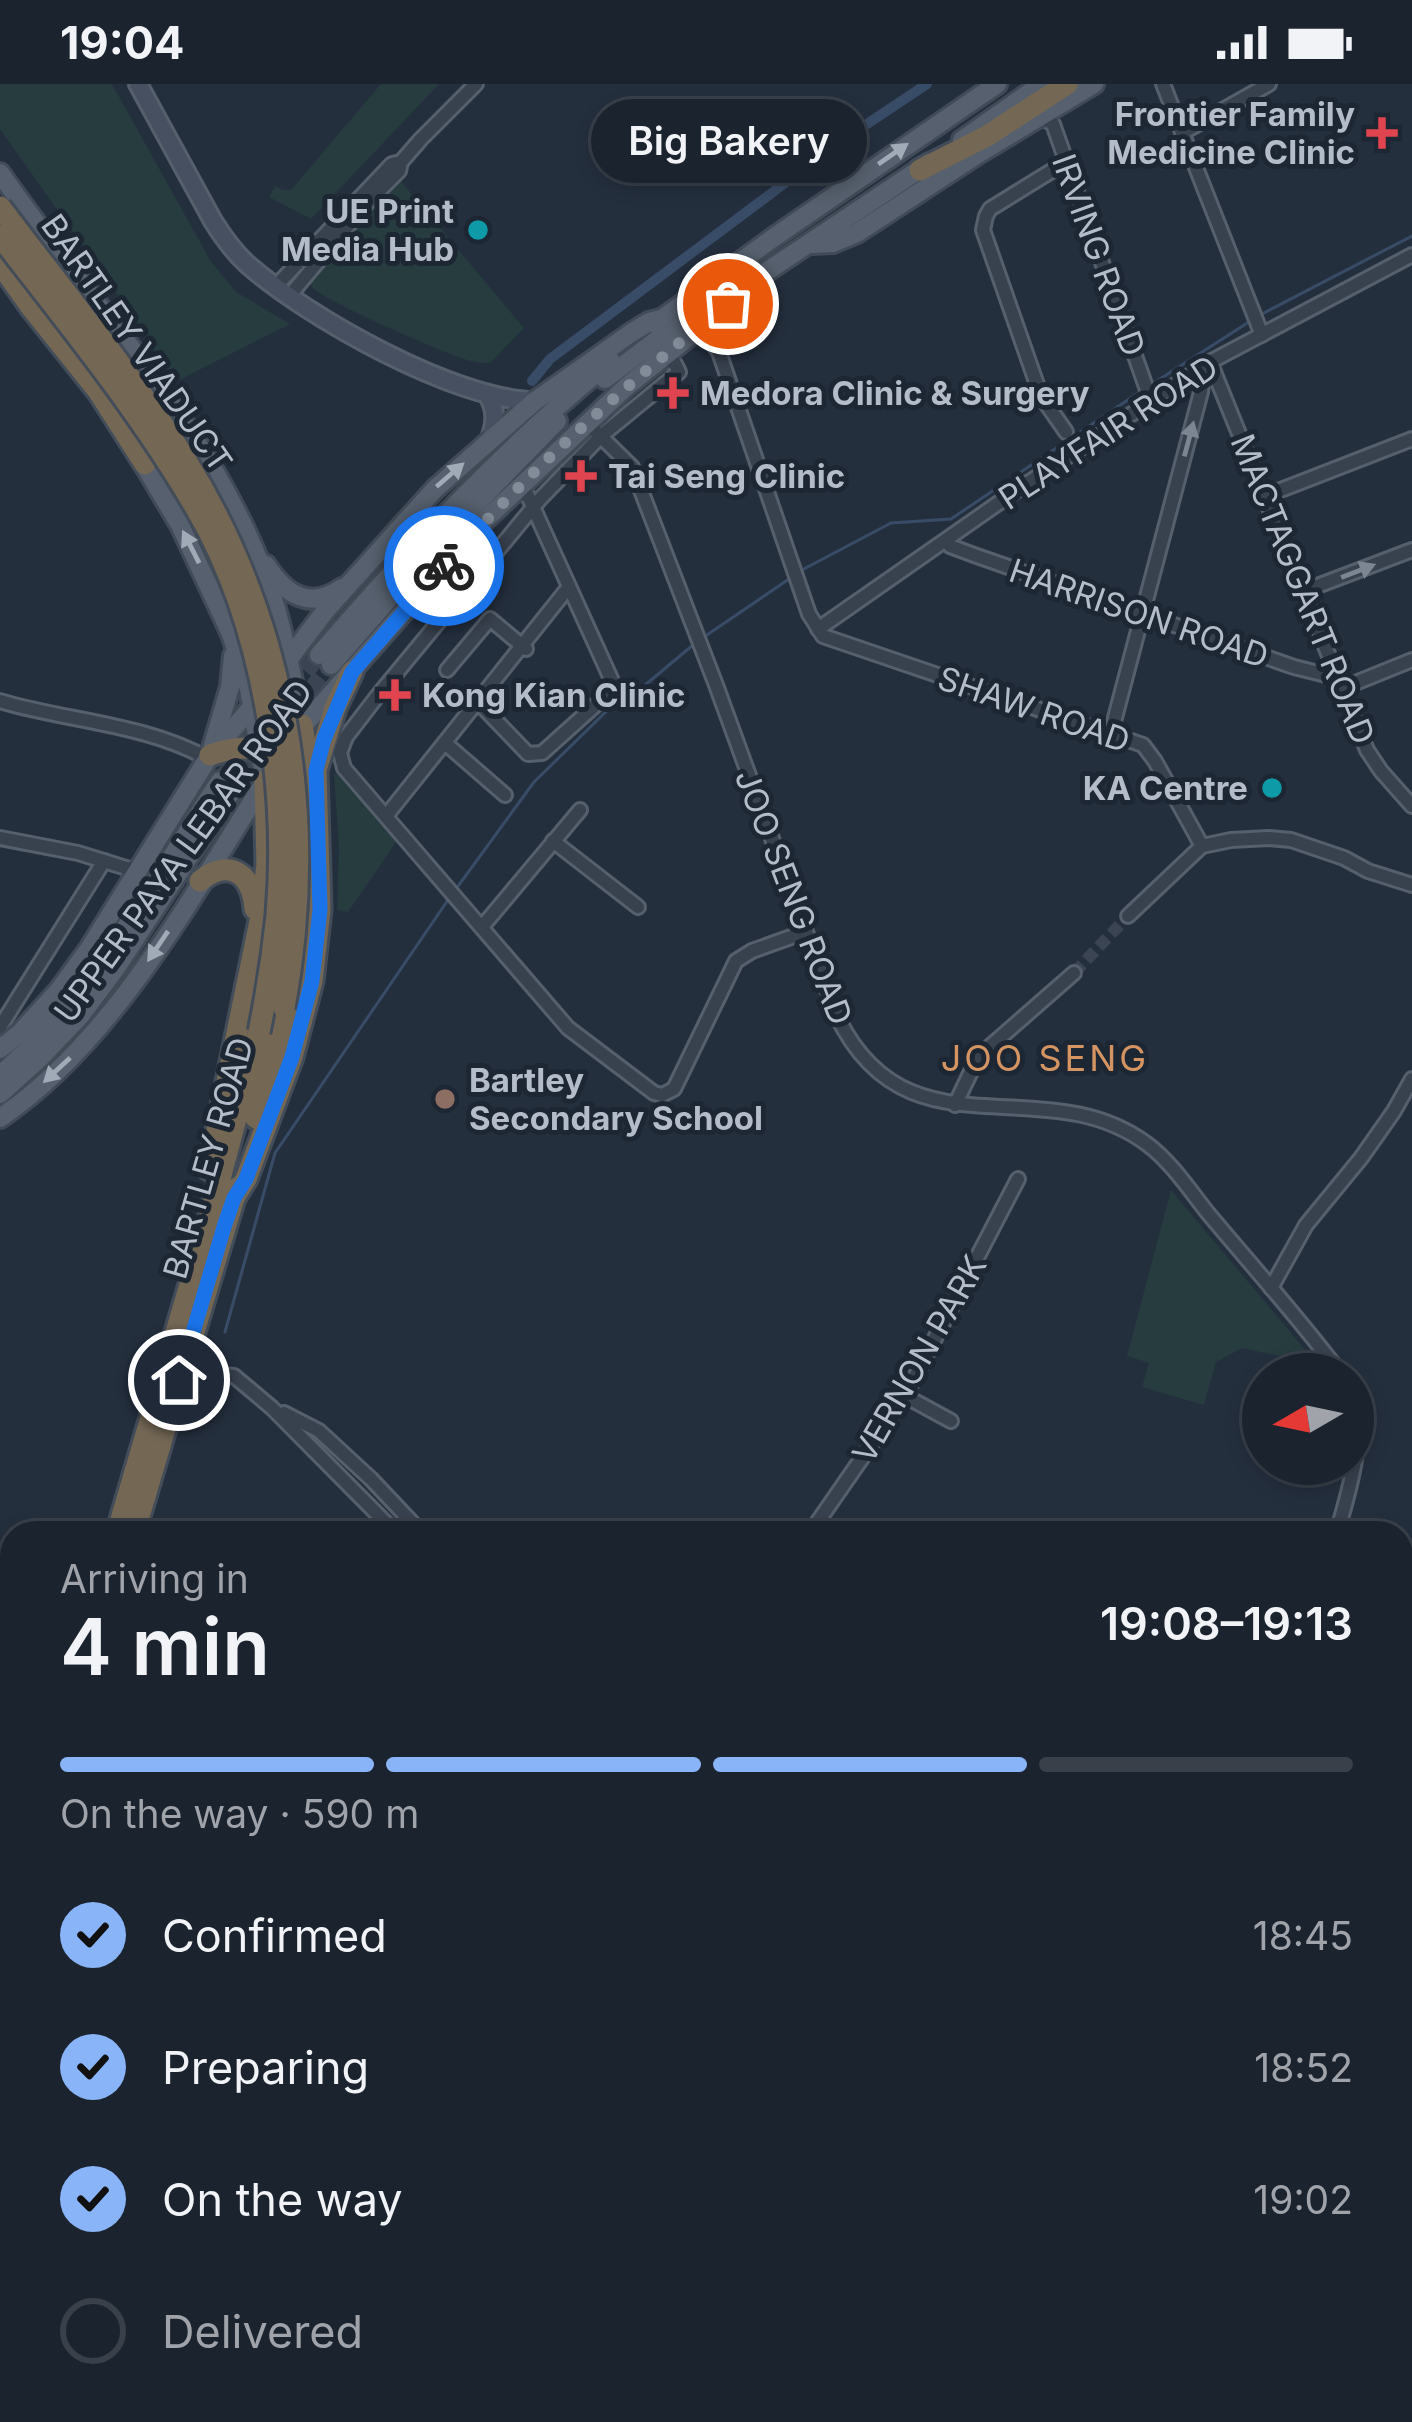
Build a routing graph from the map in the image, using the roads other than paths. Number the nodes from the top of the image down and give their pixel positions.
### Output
1 (138, 84) edge
2 (476, 84) edge
3 (997, 84) edge
4 (1042, 84) edge
5 (1067, 84) edge
6 (1094, 84) edge
7 (1163, 84) edge
8 (1269, 84) edge
9 (1040, 116) junction
10 (1182, 133) junction
11 (1066, 162) junction
12 (920, 170) junction
13 (0, 173) edge
14 (0, 207) edge
15 (0, 236) edge
16 (808, 244) junction
17 (1412, 255) edge
18 (0, 263) edge
19 (760, 276) junction
20 (0, 280) edge
21 (283, 290) junction
22 (661, 319) junction
23 (1258, 323) junction
24 (700, 326) junction
25 (1210, 362) junction
26 (1216, 377) junction
27 (1201, 392) junction
28 (487, 394) junction
29 (1150, 396) junction
30 (536, 401) junction
31 (594, 429) junction
32 (1066, 432) dead end
33 (1412, 439) edge
34 (489, 441) junction
35 (145, 464) junction
36 (520, 486) junction
37 (1265, 496) junction
38 (532, 508) junction
39 (246, 536) junction
40 (947, 539) junction
41 (1412, 550) edge
42 (358, 574) junction
43 (568, 588) junction
44 (1304, 591) junction
45 (1142, 614) junction
46 (818, 629) junction
47 (231, 634) junction
48 (525, 647) junction
49 (288, 658) junction
50 (1412, 660) edge
51 (334, 664) junction
52 (447, 670) dead end
53 (1337, 673) junction
54 (1343, 688) junction
55 (0, 701) edge
56 (478, 702) junction
57 (253, 706) junction
58 (302, 725) junction
59 (1111, 733) junction
60 (445, 743) junction
61 (269, 754) junction
62 (205, 763) junction
63 (259, 790) junction
64 (505, 795) dead end
65 (1412, 806) edge
66 (316, 809) junction
67 (580, 810) dead end
68 (386, 816) junction
69 (0, 838) edge
70 (268, 841) junction
71 (553, 841) junction
72 (318, 843) junction
73 (1202, 846) junction
74 (104, 861) junction
75 (136, 871) junction
76 (200, 881) junction
77 (1412, 885) edge
78 (638, 908) dead end
79 (1128, 916) tunnel mouth
80 (482, 928) junction
81 (805, 932) junction
82 (257, 933) junction
83 (1074, 973) tunnel mouth
84 (284, 1008) joint
85 (0, 1027) edge
86 (260, 1032) joint
87 (0, 1049) edge
88 (0, 1075) edge
89 (1412, 1078) edge
90 (0, 1094) edge
91 (955, 1105) junction
92 (0, 1118) edge
93 (1018, 1179) dead end
94 (234, 1198) junction
95 (196, 1264) junction
96 (1271, 1288) junction
97 (1324, 1353) edge
98 (179, 1380) junction
99 (905, 1396) junction
100 (272, 1408) junction
101 (951, 1421) dead end
102 (1349, 1485) edge
103 (121, 1521) edge
104 (138, 1521) edge
105 (384, 1521) edge
106 (411, 1521) edge
107 (818, 1521) edge
108 (1340, 1521) edge

1 - 21 main road
2 - 21 street
22 -> 3 main road, UPPER PAYA LEBAR ROAD
4 - 12 main road, UPPER PAYA LEBAR ROAD
5 - 12 highway
6 - 9 main road
7 - 10 street
8 - 10 street
9 - 11 street, IRVING ROAD
9 - 16 main road
10 - 23 street
11 - 29 street, IRVING ROAD
11 - 32 street
12 - 16 main road, UPPER PAYA LEBAR ROAD
13 - 39 main road
14 - 84 highway, BARTLEY VIADUCT, bridge
15 - 86 highway, BARTLEY VIADUCT, bridge
16 - 19 main road, UPPER PAYA LEBAR ROAD
17 - 23 street, PLAYFAIR ROAD
18 - 35 highway
19 - 24 main road, UPPER PAYA LEBAR ROAD
19 - 51 main road, UPPER PAYA LEBAR ROAD
20 - 35 main road
21 - 28 main road
22 - 30 main road, UPPER PAYA LEBAR ROAD
22 - 51 main road, UPPER PAYA LEBAR ROAD
23 - 25 street, PLAYFAIR ROAD
24 - 31 main road, UPPER PAYA LEBAR ROAD
24 - 46 street
25 - 26 street, MACTAGGART ROAD
25 - 27 street
25 - 29 street, PLAYFAIR ROAD
26 - 27 street
26 - 37 street, MACTAGGART ROAD
45 -> 27 street
28 - 30 main road
28 - 34 main road
29 - 40 street, PLAYFAIR ROAD
30 - 34 main road, UPPER PAYA LEBAR ROAD
31 - 36 main road, UPPER PAYA LEBAR ROAD
31 - 38 street, UPPER PAYA LEBAR ROAD
31 - 81 street, JOO SENG ROAD
33 - 37 street
42 -> 34 main road, UPPER PAYA LEBAR ROAD
47 -> 35 main road
36 - 38 street
36 - 51 main road, UPPER PAYA LEBAR ROAD
37 - 44 street, MACTAGGART ROAD
38 - 43 street
38 - 68 street, UPPER PAYA LEBAR ROAD
39 - 42 main road
39 - 49 main road
40 - 45 street, HARRISON ROAD
40 - 46 street, PLAYFAIR ROAD
44 -> 41 street
42 - 49 main road, UPPER PAYA LEBAR ROAD
43 - 48 street
43 - 56 street
44 - 53 street, MACTAGGART ROAD
45 - 53 street, HARRISON ROAD
45 - 59 street
46 - 59 street, SHAW ROAD
47 - 57 main road
47 - 62 main road
48 - 52 street
48 - 56 street
49 - 57 main road, UPPER PAYA LEBAR ROAD
49 - 58 main road
50 - 54 street
51 - 58 main road, UPPER PAYA LEBAR ROAD
51 - 66 highway
53 - 54 street, MACTAGGART ROAD
54 - 65 street, MACTAGGART ROAD
55 - 62 street
56 - 60 street
57 - 61 main road
57 - 62 main road, UPPER PAYA LEBAR ROAD
58 - 61 main road, UPPER PAYA LEBAR ROAD
58 - 66 highway
59 - 73 street, SHAW ROAD
60 - 64 street
60 - 68 street
61 - 62 highway
61 - 63 main road
61 - 66 highway
62 - 63 main road
62 - 75 main road, UPPER PAYA LEBAR ROAD
63 - 70 highway
63 - 76 main road, UPPER PAYA LEBAR ROAD
66 - 72 highway
67 - 71 street
68 - 80 street
69 - 74 street
70 - 72 highway
70 - 82 highway
71 - 78 street
71 - 80 street
72 - 94 highway
73 - 77 street
73 - 79 street
74 - 75 street
74 - 85 street, UPPER PAYA LEBAR ROAD
75 - 87 main road, UPPER PAYA LEBAR ROAD
76 - 82 highway
76 -> 92 main road, UPPER PAYA LEBAR ROAD
80 - 81 street
81 - 91 street, JOO SENG ROAD
82 - 95 highway
83 - 91 street
84 - 94 highway, BARTLEY ROAD
86 - 95 highway, BARTLEY ROAD
88 - 90 main road, UPPER PAYA LEBAR ROAD
89 - 96 street
91 - 96 street, JOO SENG ROAD
93 - 99 street, VERNON PARK
94 - 98 highway, BARTLEY ROAD
95 - 103 highway, BARTLEY ROAD
96 - 97 street, JOO SENG ROAD
98 - 100 street
98 - 104 highway, BARTLEY ROAD
99 - 101 street
99 - 107 street, VERNON PARK
100 - 105 street
100 - 106 street
102 - 108 street

